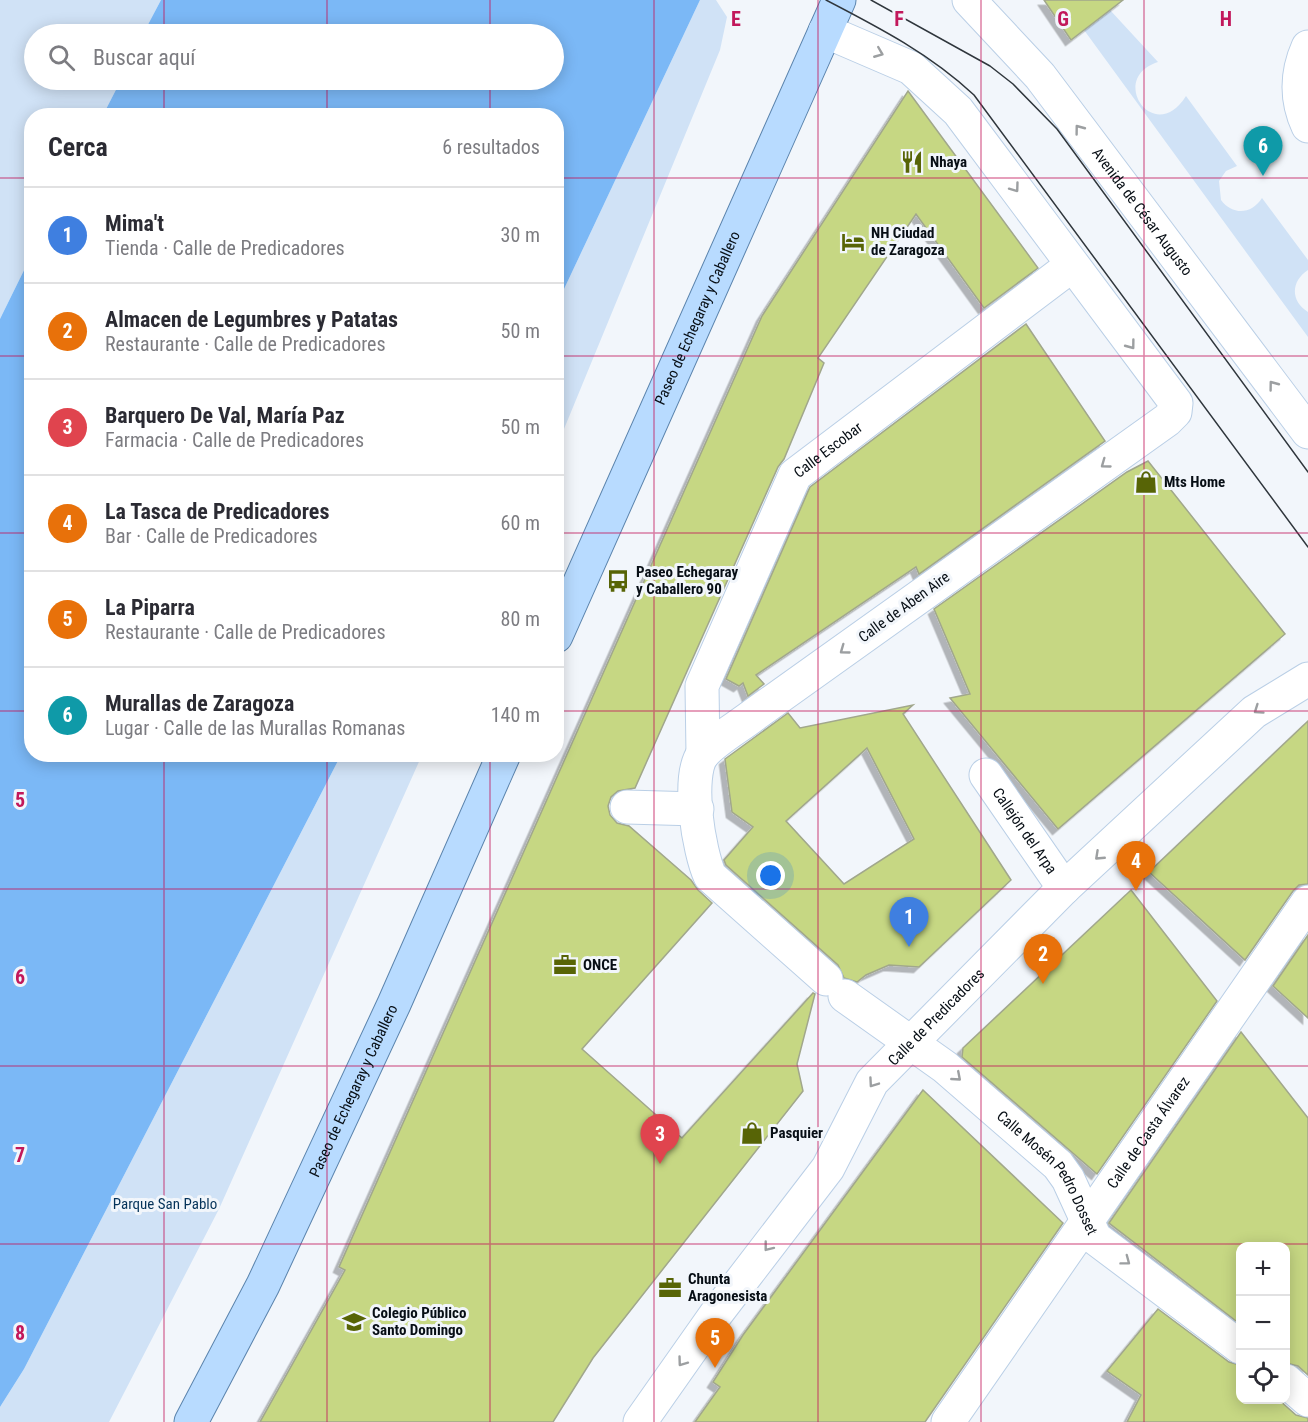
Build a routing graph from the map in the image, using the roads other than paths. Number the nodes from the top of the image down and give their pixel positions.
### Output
1 (839, 0) edge
2 (969, 0) edge
3 (825, 31) junction
4 (1308, 47) edge
5 (1308, 126) edge
6 (1071, 266) junction
7 (1308, 432) edge
8 (564, 618) edge
9 (1308, 679) edge
10 (704, 754) junction
11 (501, 762) edge
12 (986, 775) dead end
13 (627, 807) dead end
14 (697, 809) junction
15 (1064, 888) junction
16 (1308, 902) edge
17 (910, 1041) junction
18 (1086, 1220) junction
19 (1236, 1344) edge
20 (1290, 1384) edge
21 (1308, 1400) edge
22 (191, 1422) edge
23 (640, 1422) edge
24 (948, 1422) edge

1 - 3 main road, Paseo de Echegaray y Caballero
7 -> 2 street, Avenida de César Augusto
3 -> 6 street
3 - 8 main road, Paseo de Echegaray y Caballero
4 - 5 street
6 - 10 street, Calle Escobar
6 -> 10 street, Calle de Aben Aire
9 -> 15 street, Calle de Predicadores
10 - 14 street
11 - 22 main road, Paseo de Echegaray y Caballero
12 - 15 street, Callejón del Arpa
13 - 14 street
14 - 17 street
15 - 17 street, Calle de Predicadores
16 - 18 street, Calle de Casta Álvarez
17 -> 18 street, Calle Mosén Pedro Dosset
17 -> 23 street, Calle de Predicadores
18 -> 19 street, Calle Mosén Pedro Dosset
18 - 24 street, Calle de Casta Álvarez
20 - 21 street

